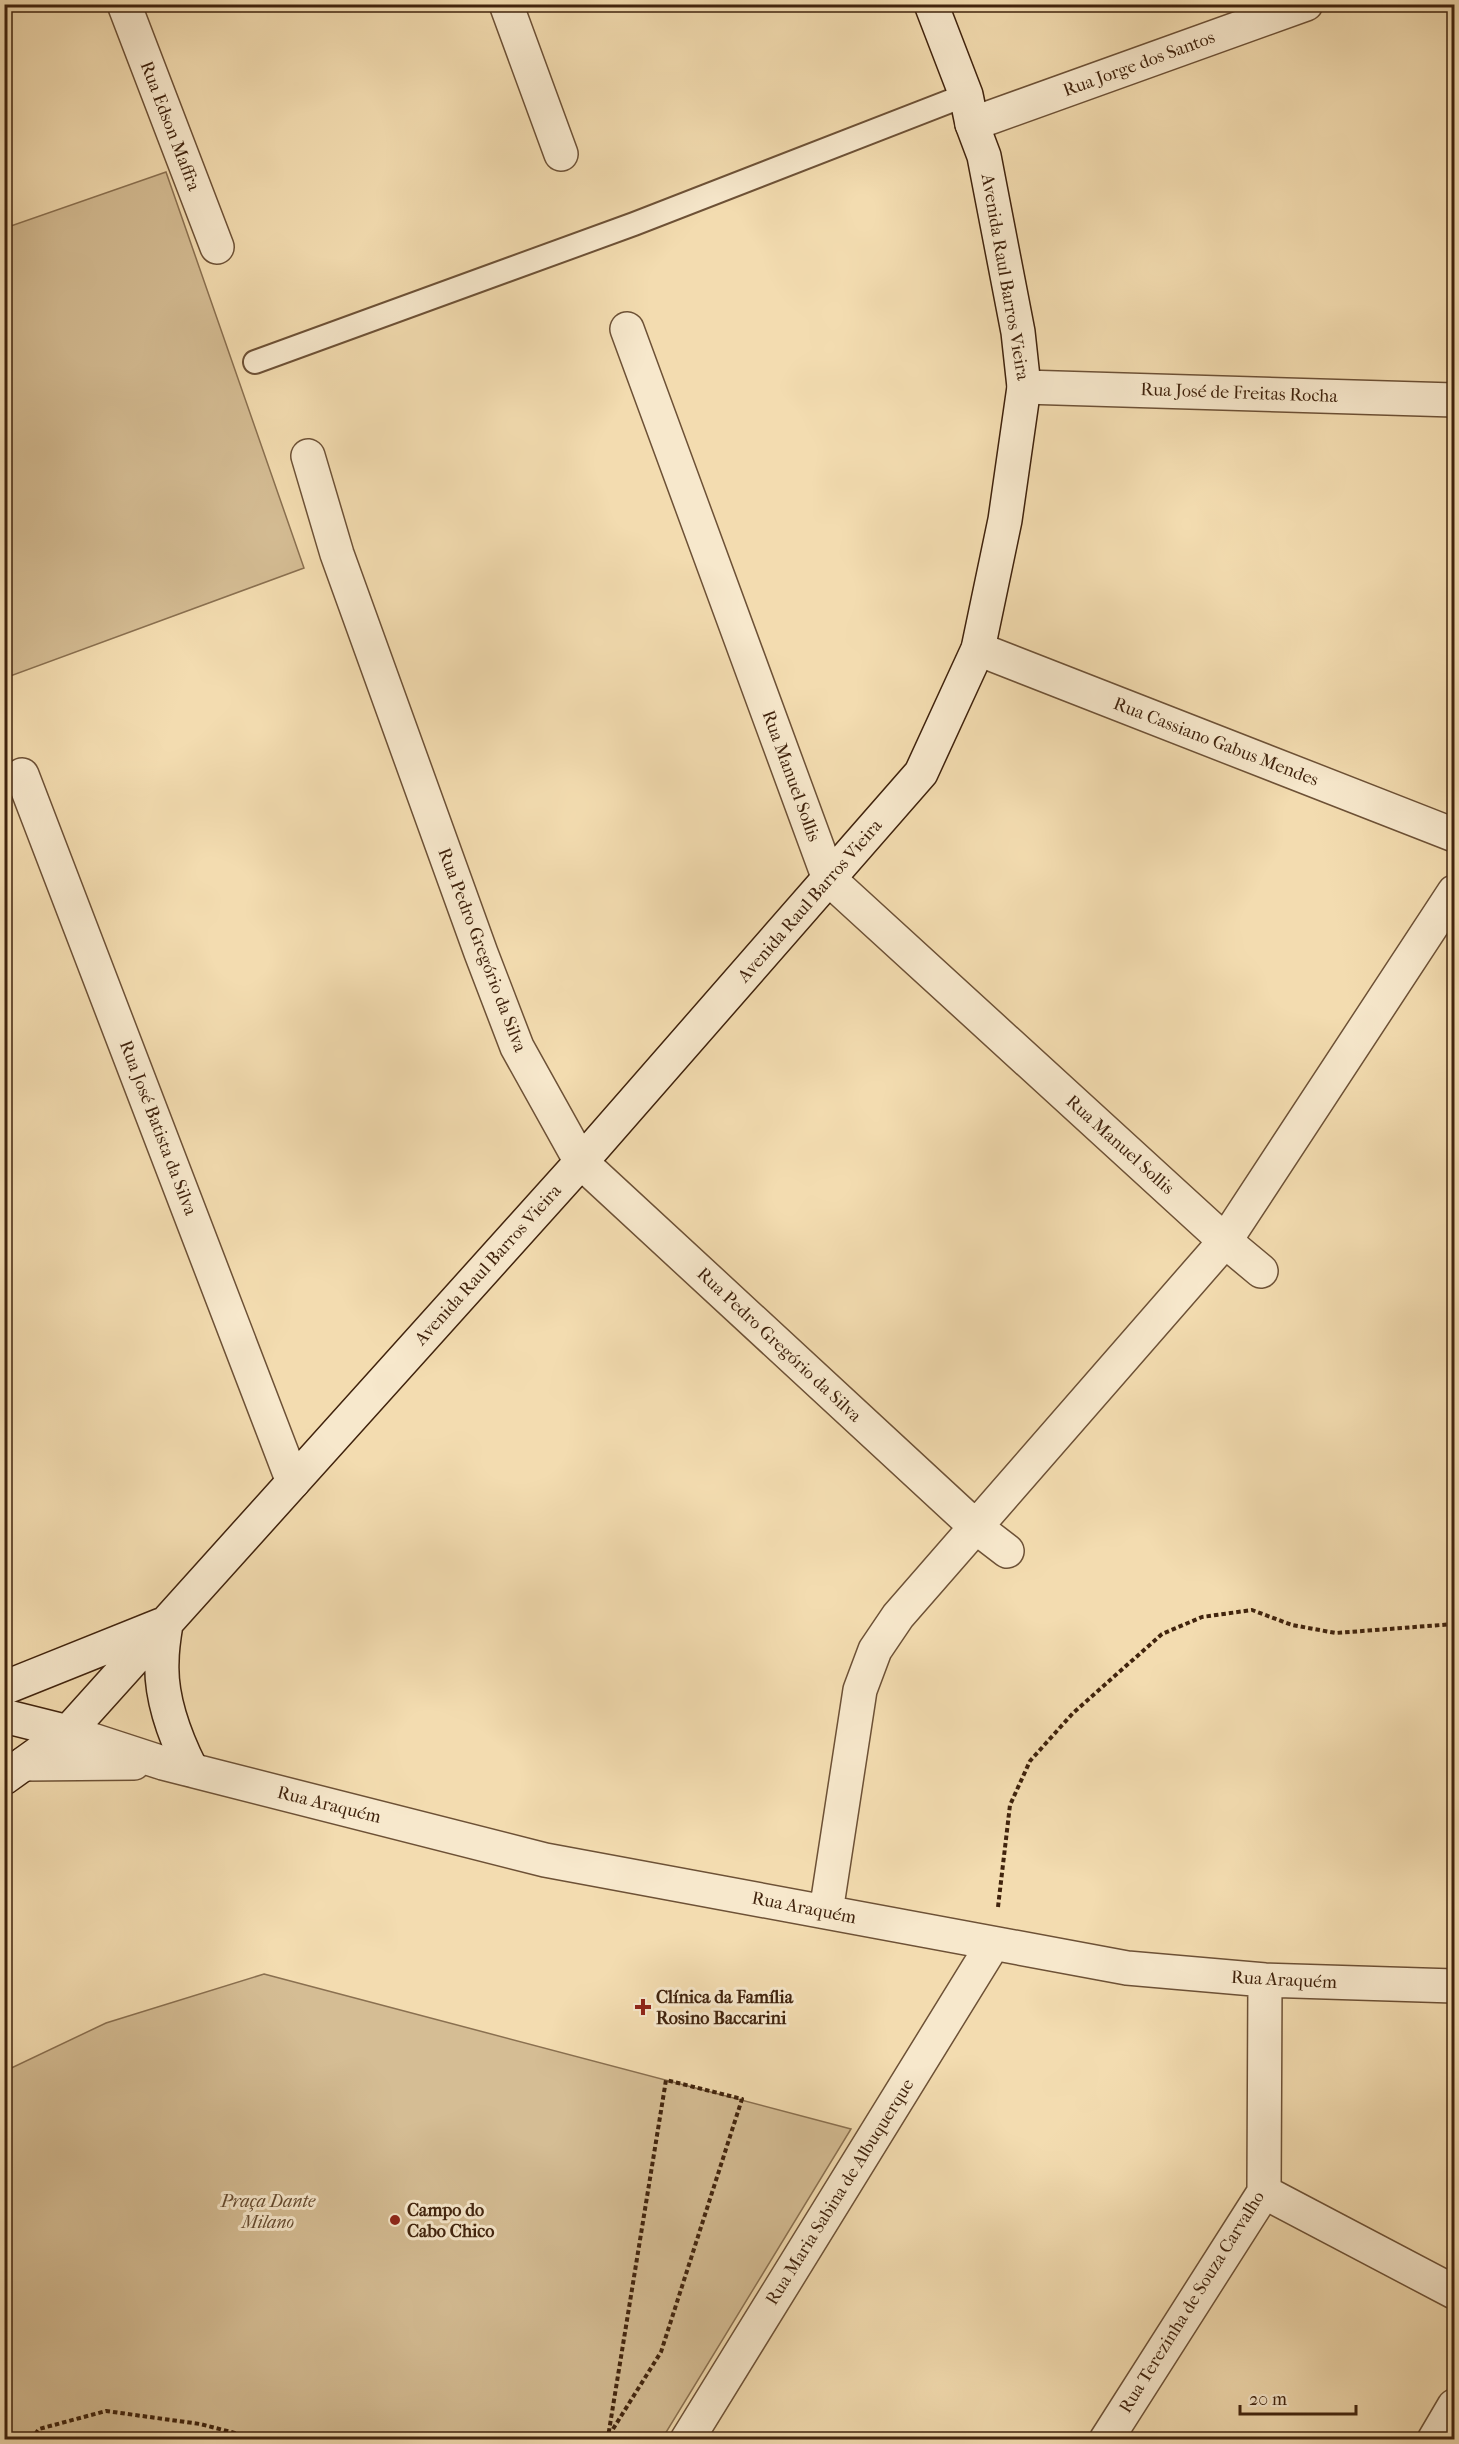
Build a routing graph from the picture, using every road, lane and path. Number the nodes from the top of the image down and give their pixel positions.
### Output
1 (124, 4) edge
2 (506, 4) edge
3 (931, 4) edge
4 (1306, 4) edge
5 (969, 110) junction
6 (561, 154) dead end
7 (217, 246) dead end
8 (627, 328) dead end
9 (255, 362) dead end
10 (1024, 387) junction
11 (1455, 400) edge
12 (308, 456) dead end
13 (978, 649) junction
14 (22, 775) dead end
15 (1455, 835) edge
16 (829, 879) junction
17 (1455, 892) edge
18 (581, 1162) junction
19 (1225, 1241) junction
20 (1261, 1271) dead end
21 (293, 1482) junction
22 (977, 1528) junction
23 (1007, 1551) dead end
24 (166, 1624) junction
25 (1455, 1624) edge
26 (4, 1688) edge
27 (4, 1716) edge
28 (68, 1732) junction
29 (177, 1766) junction
30 (14, 1771) edge
31 (826, 1912) junction
32 (993, 1944) junction
33 (1265, 1980) junction
34 (1455, 1986) edge
35 (1264, 2192) junction
36 (1455, 2292) edge
37 (1455, 2406) edge
38 (608, 2438) edge
39 (31, 2439) edge
40 (262, 2439) edge
41 (687, 2439) edge
42 (1106, 2439) edge
43 (1434, 2439) edge

1 - 7 street, Rua Edson Maffra
2 - 6 street
3 - 5 street, Avenida Raul Barros Vieira
4 - 5 street, Rua Jorge dos Santos
5 - 9 lane
5 - 10 street, Avenida Raul Barros Vieira
8 - 16 street, Rua Manuel Sollis
10 - 11 street, Rua José de Freitas Rocha
10 - 13 street, Avenida Raul Barros Vieira
12 - 18 street, Rua Pedro Gregório da Silva
13 - 15 street, Rua Cassiano Gabus Mendes
13 - 16 street, Avenida Raul Barros Vieira
14 - 21 street, Rua José Batista da Silva
16 - 18 street, Avenida Raul Barros Vieira
16 - 19 street, Rua Manuel Sollis
17 - 19 street
18 - 21 street, Avenida Raul Barros Vieira
18 - 22 street, Rua Pedro Gregório da Silva
19 - 20 street, Rua Manuel Sollis
19 - 22 street
21 - 24 street, Avenida Raul Barros Vieira
22 - 23 street, Rua Pedro Gregório da Silva
22 - 31 street
24 - 26 street, Avenida Raul Barros Vieira
24 - 28 street, Avenida Raul Barros Vieira
24 - 29 street
25 - 32 path
27 - 28 street, Rua Araquém
28 - 29 street, Rua Araquém
28 - 30 street, Avenida Raul Barros Vieira
29 - 30 street, Rua Araquém
29 - 31 street, Rua Araquém
31 - 32 street, Rua Araquém
32 - 33 street, Rua Araquém
32 - 41 street, Rua Maria Sabina de Albuquerque
33 - 34 street, Rua Araquém
33 - 35 street, Rua Terezinha de Souza Carvalho
35 - 36 street
35 - 42 street, Rua Terezinha de Souza Carvalho
37 - 43 street
38 - 38 path
39 - 40 path

